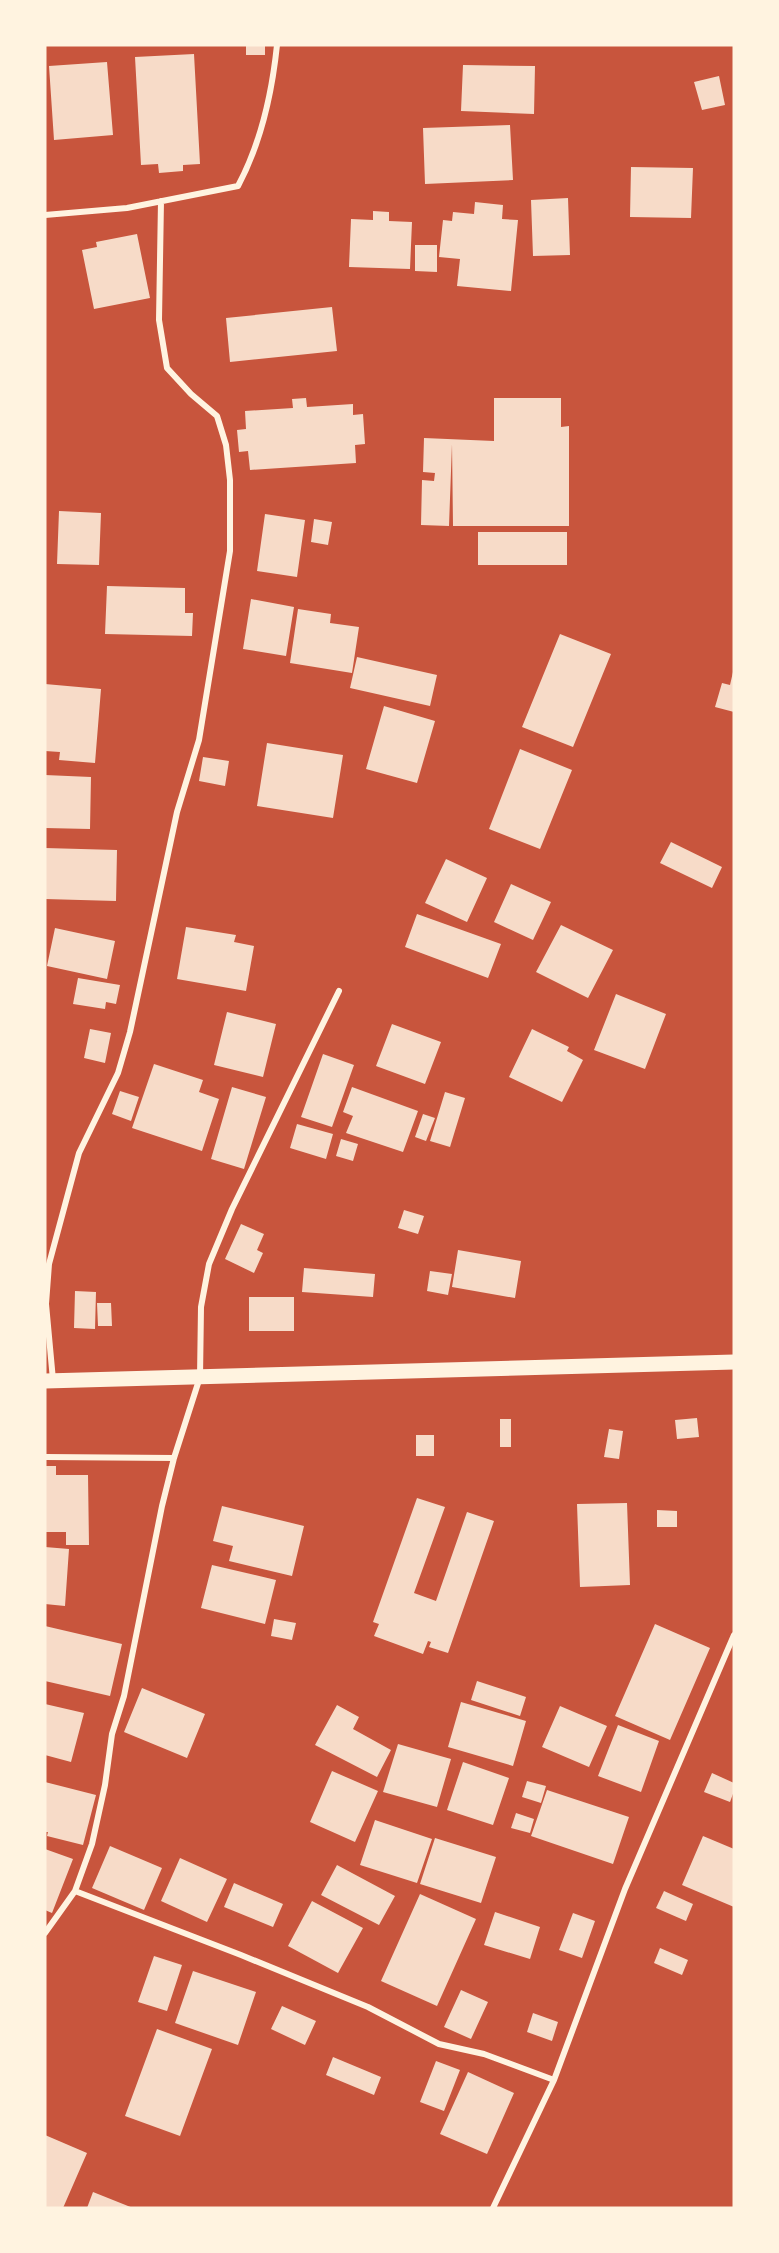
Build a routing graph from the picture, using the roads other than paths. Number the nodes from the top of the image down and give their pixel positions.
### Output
1 (277, 45) edge
2 (161, 201) junction
3 (45, 215) edge
4 (339, 991) dead end
5 (734, 1362) edge
6 (200, 1377) junction
7 (49, 1381) edge
8 (45, 1457) edge
9 (174, 1458) junction
10 (734, 1635) edge
11 (75, 1891) junction
12 (45, 1933) edge
13 (554, 2080) junction
14 (493, 2208) edge

1 - 2 street
2 - 3 street
2 - 7 street
4 - 6 street
5 - 6 main road
6 - 7 main road
6 - 9 street
8 - 9 street
9 - 11 street
10 - 13 street
11 - 12 street
11 - 13 street
13 - 14 street

